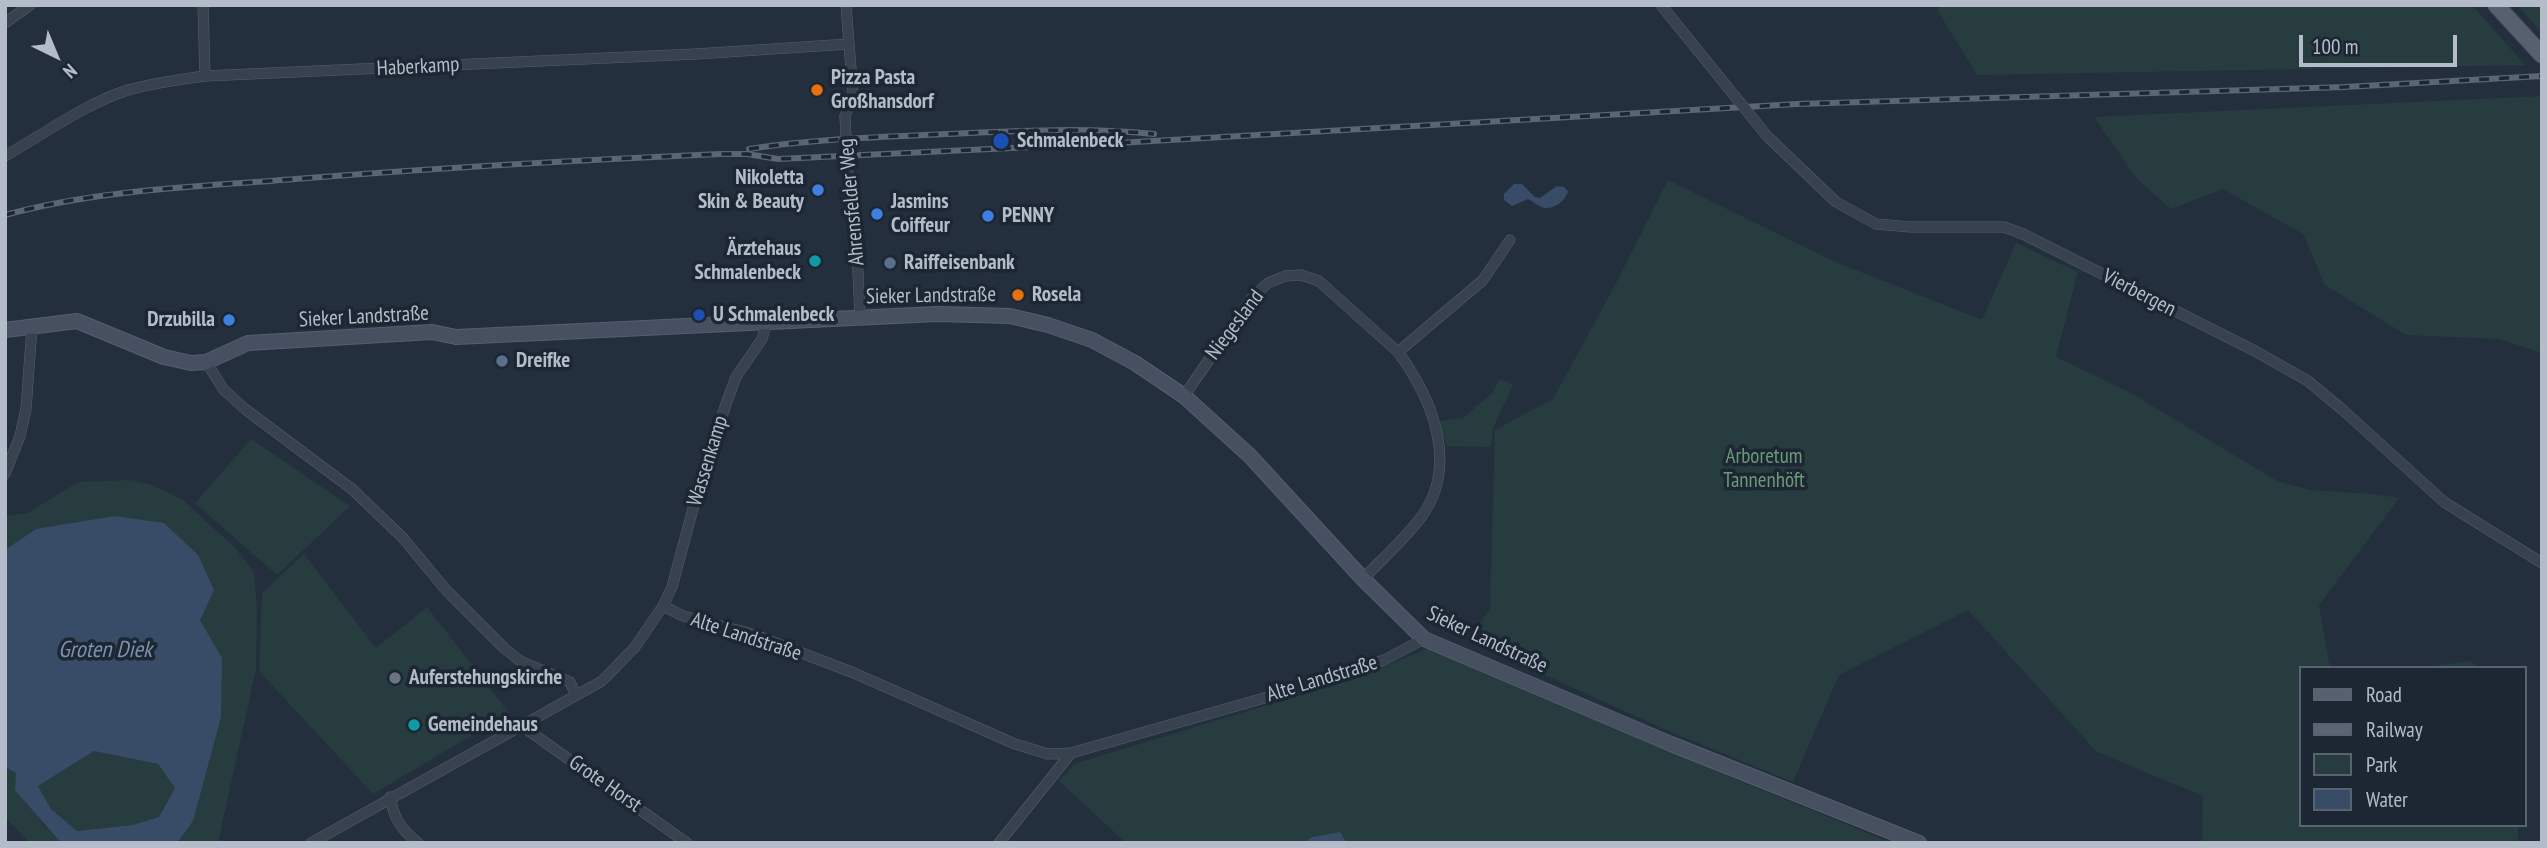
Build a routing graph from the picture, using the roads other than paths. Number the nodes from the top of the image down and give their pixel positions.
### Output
1 (30, 5) edge
2 (203, 5) edge
3 (846, 5) edge
4 (1661, 5) edge
5 (2496, 5) edge
6 (5, 23) edge
7 (849, 44) junction
8 (2540, 53) edge
9 (205, 76) junction
10 (5, 156) edge
11 (1510, 240) dead end
12 (860, 317) junction
13 (767, 322) junction
14 (32, 327) junction
15 (5, 330) edge
16 (1398, 352) junction
17 (206, 362) junction
18 (1184, 396) junction
19 (5, 474) edge
20 (2542, 562) edge
21 (1363, 579) junction
22 (663, 606) junction
23 (1424, 639) junction
24 (576, 695) junction
25 (522, 726) junction
26 (1071, 753) junction
27 (390, 797) junction
28 (311, 843) edge
29 (418, 843) edge
30 (687, 843) edge
31 (999, 843) edge
32 (1919, 843) edge

1 - 6 street
2 - 9 street
3 - 7 street, Ahrensfelder Weg
4 - 20 street, Vierbergen, bridge
5 - 8 main road
7 - 9 street, Haberkamp
7 - 12 street, Ahrensfelder Weg, bridge
9 - 10 street, Haberkamp
11 - 16 street
12 - 13 street, Sieker Landstraße
12 - 18 street, Sieker Landstraße
13 - 17 street, Sieker Landstraße
13 - 22 street, Wassenkamp
14 - 15 street, Sieker Landstraße
14 - 17 street, Sieker Landstraße
14 - 19 street
16 - 18 street, Niegesland
16 - 21 street, Niegesland
17 - 24 street
18 - 21 street, Sieker Landstraße
21 - 23 street, Sieker Landstraße
22 - 24 street, Alte Landstraße
22 - 26 street, Alte Landstraße
23 - 26 street, Alte Landstraße
23 - 32 street, Sieker Landstraße
24 - 25 street, Alte Landstraße
25 - 27 street, Alte Landstraße
25 - 30 street, Grote Horst
26 - 31 street
27 - 28 street, Alte Landstraße
27 - 29 street

